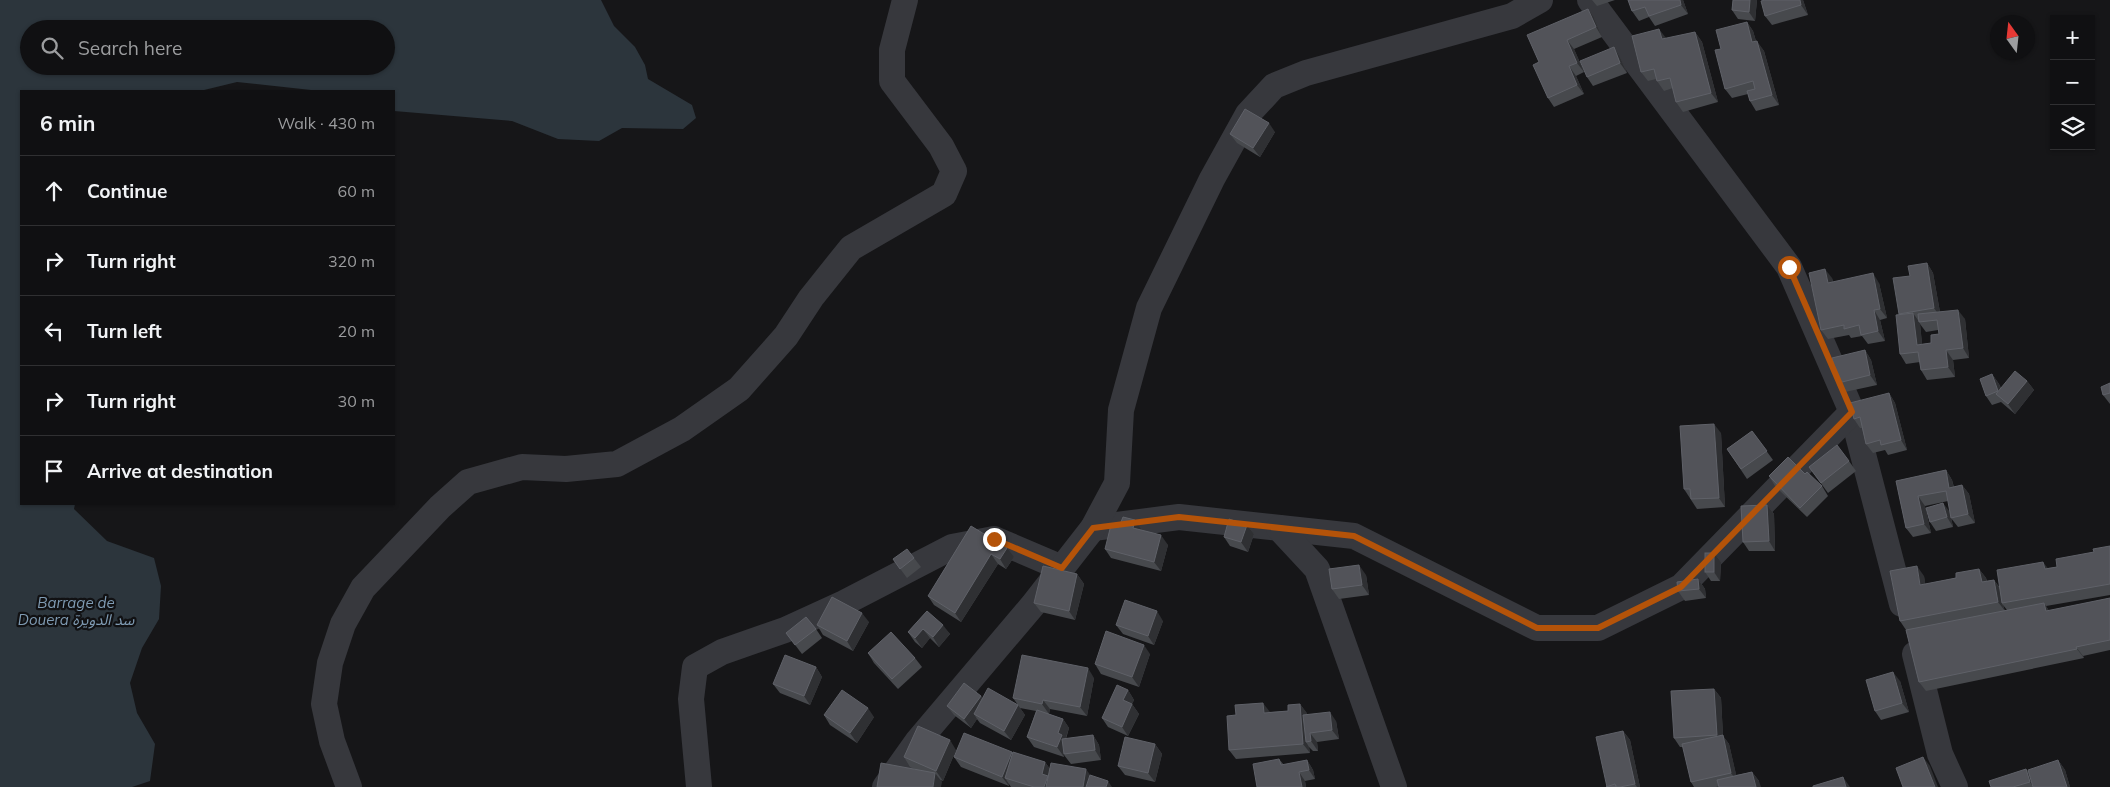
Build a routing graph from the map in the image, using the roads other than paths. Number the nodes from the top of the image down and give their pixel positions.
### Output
1 (905, 0) edge
2 (1540, 0) edge
3 (1590, 0) edge
4 (1852, 412) junction
5 (1093, 528) junction
6 (1279, 528) junction
7 (1062, 568) junction
8 (349, 787) edge
9 (699, 787) edge
10 (884, 787) edge
11 (1394, 787) edge
12 (1955, 787) edge

1 - 8 street
2 - 5 street
3 - 4 street
4 - 6 street
4 - 12 street
5 - 6 street
5 - 7 street
6 - 11 street
7 - 9 street
7 - 10 street

